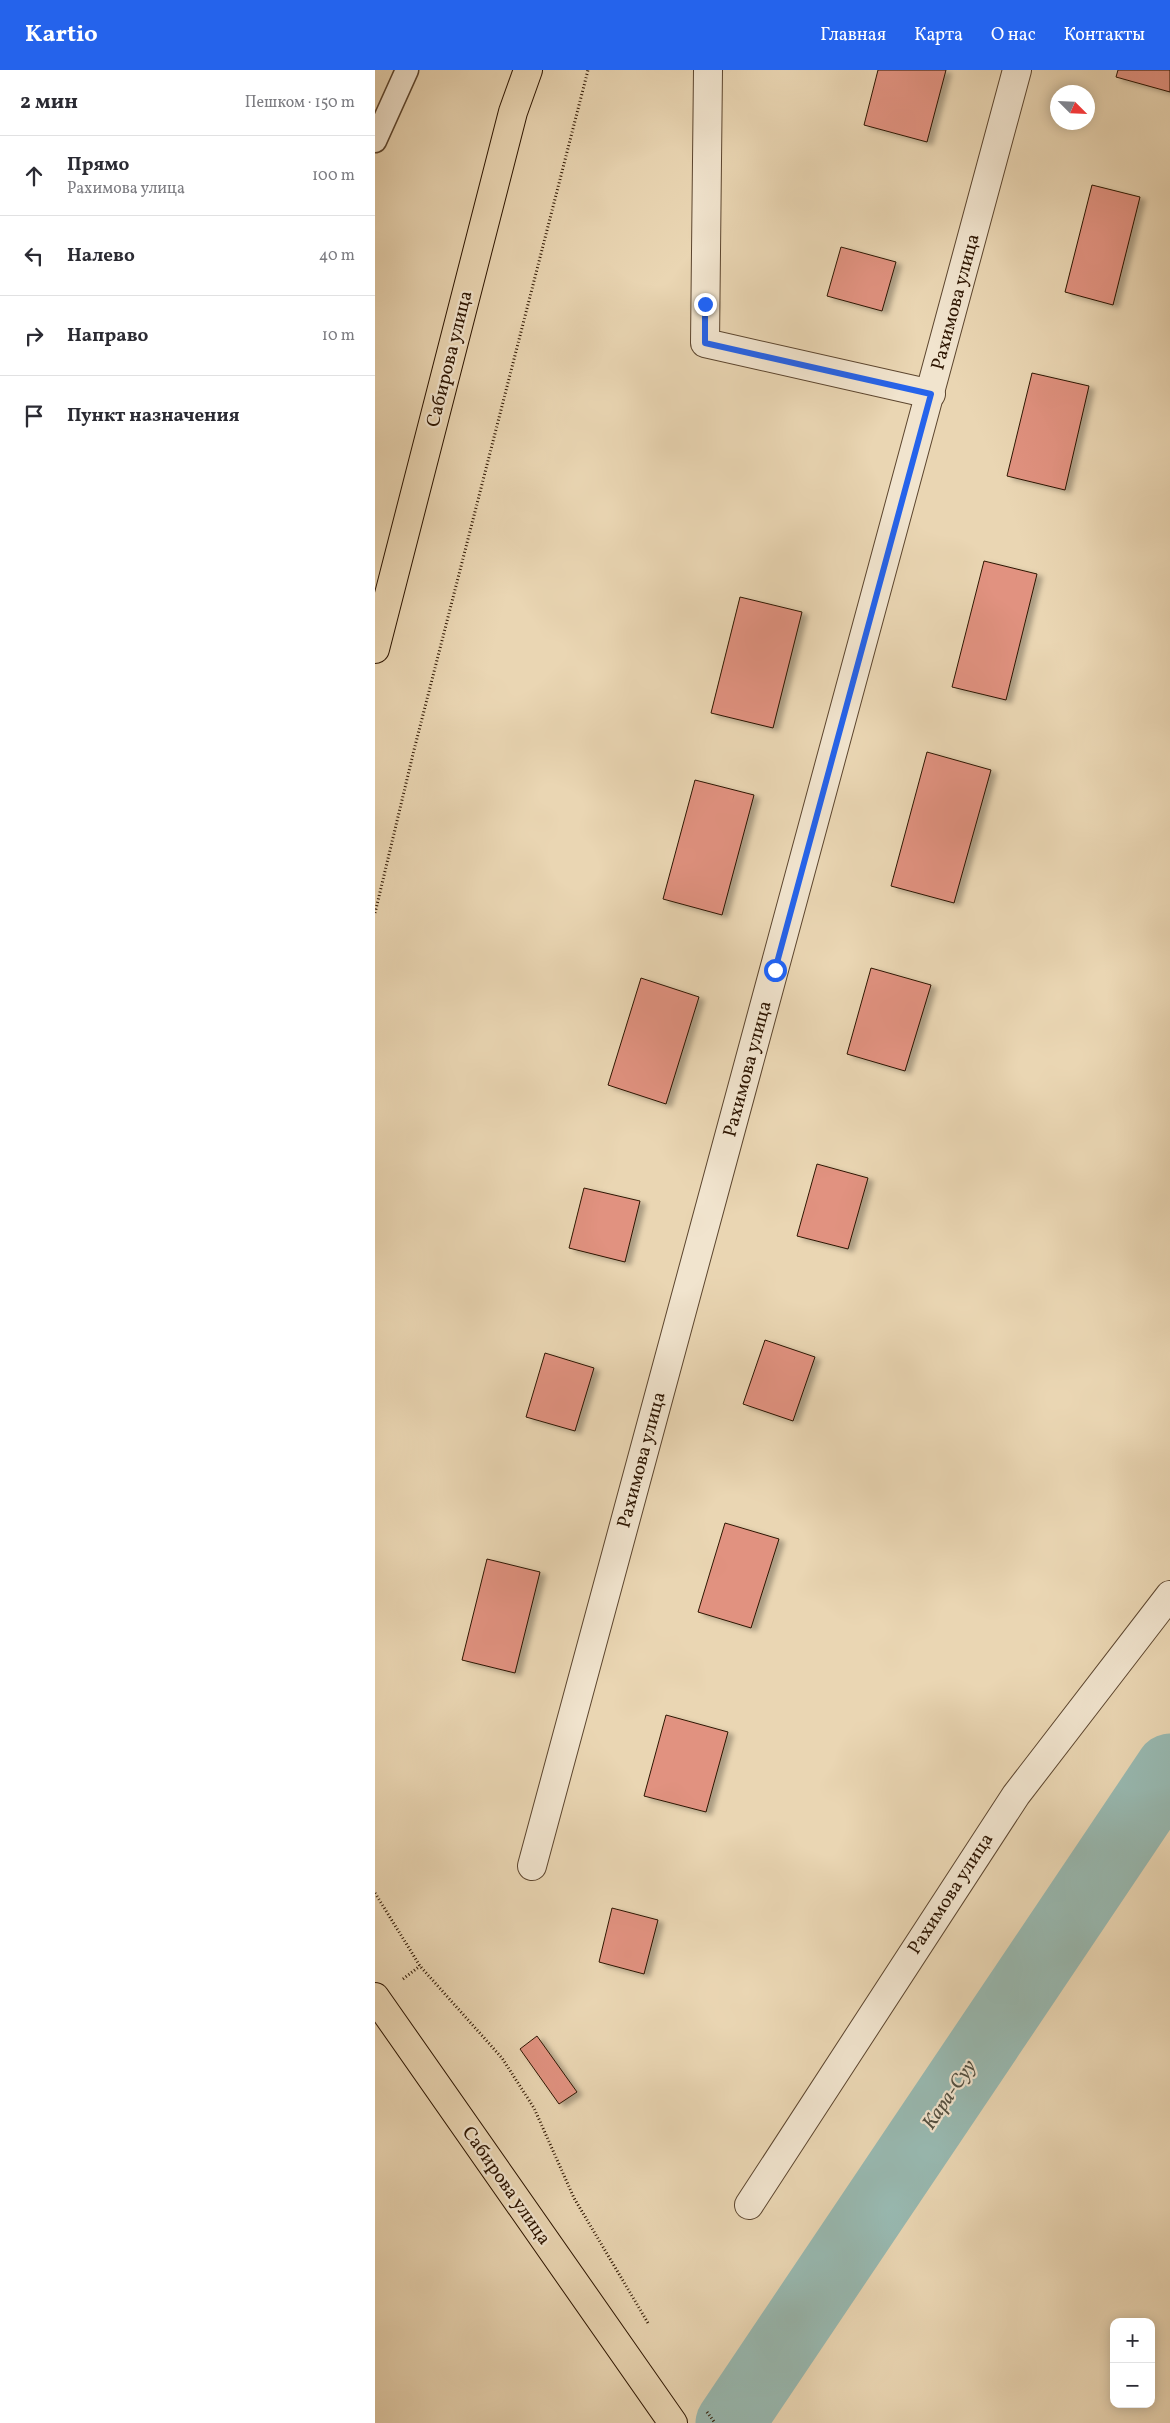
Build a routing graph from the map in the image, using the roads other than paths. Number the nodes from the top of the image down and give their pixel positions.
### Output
1 (407, 70) edge
2 (528, 70) edge
3 (708, 70) edge
4 (1017, 70) edge
5 (375, 141) edge
6 (931, 394) junction
7 (375, 649) edge
8 (1170, 1596) edge
9 (531, 1866) dead end
10 (375, 1997) edge
11 (749, 2205) dead end
12 (673, 2423) edge

1 - 5 lane
2 - 7 highway, Сабирова улица
3 - 6 street
4 - 6 street, Рахимова улица
6 - 9 street, Рахимова улица
8 - 11 street, Рахимова улица
10 - 12 highway, Сабирова улица

